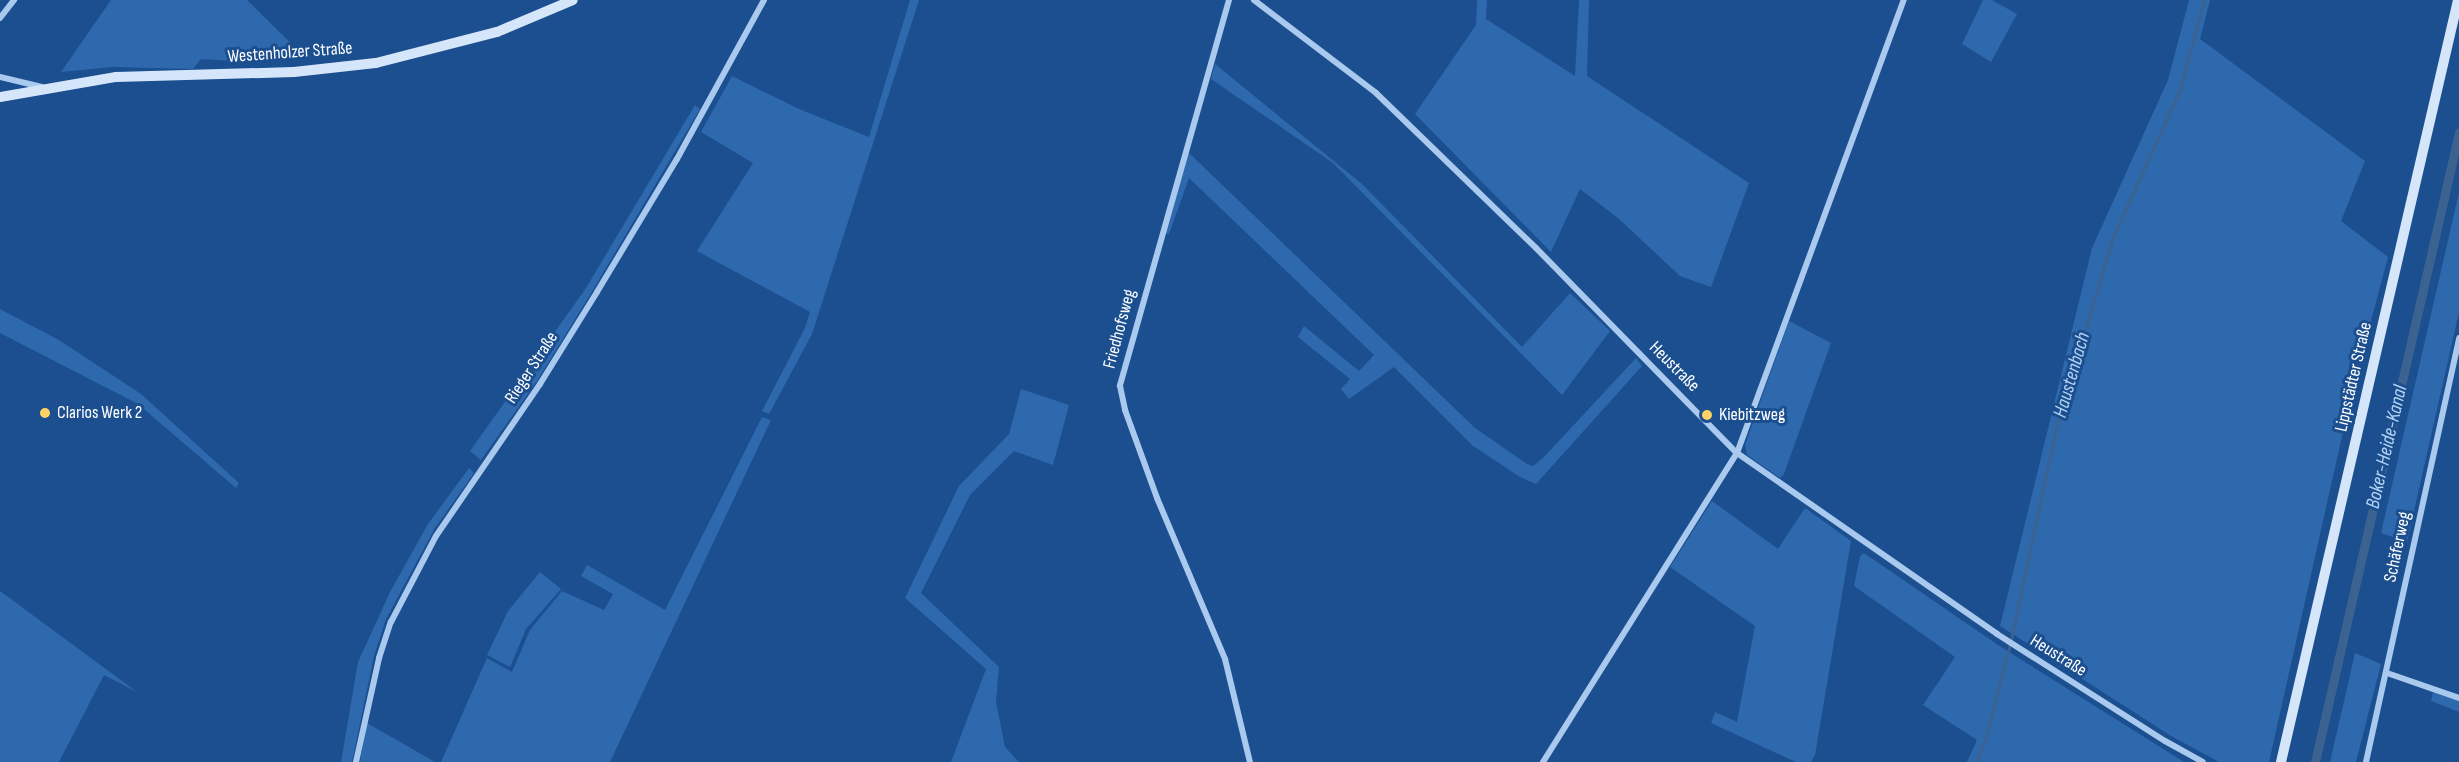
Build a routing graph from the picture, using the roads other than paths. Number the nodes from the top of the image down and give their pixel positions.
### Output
1 (14, 0) edge
2 (573, 0) edge
3 (764, 0) edge
4 (1229, 0) edge
5 (1254, 0) edge
6 (1904, 0) edge
7 (2458, 0) edge
8 (0, 18) edge
9 (0, 77) edge
10 (46, 87) junction
11 (0, 97) edge
12 (2459, 338) edge
13 (1737, 453) junction
14 (2387, 673) junction
15 (2459, 698) edge
16 (356, 762) edge
17 (1250, 762) edge
18 (1543, 762) edge
19 (2204, 762) edge
20 (2281, 762) edge
21 (2366, 762) edge

1 - 8 street
2 - 10 main road, Westenholzer Straße
3 - 16 street, Rieger Straße
4 - 17 street, Friedhofsweg
5 - 13 street, Heustraße
6 - 13 street
7 - 20 main road, Lippstädter Straße
9 - 10 street
10 - 11 main road, Westenholzer Straße
12 - 14 street, Schäferweg
13 - 18 street
13 - 19 street, Heustraße
14 - 15 street
14 - 21 street, Schäferweg

